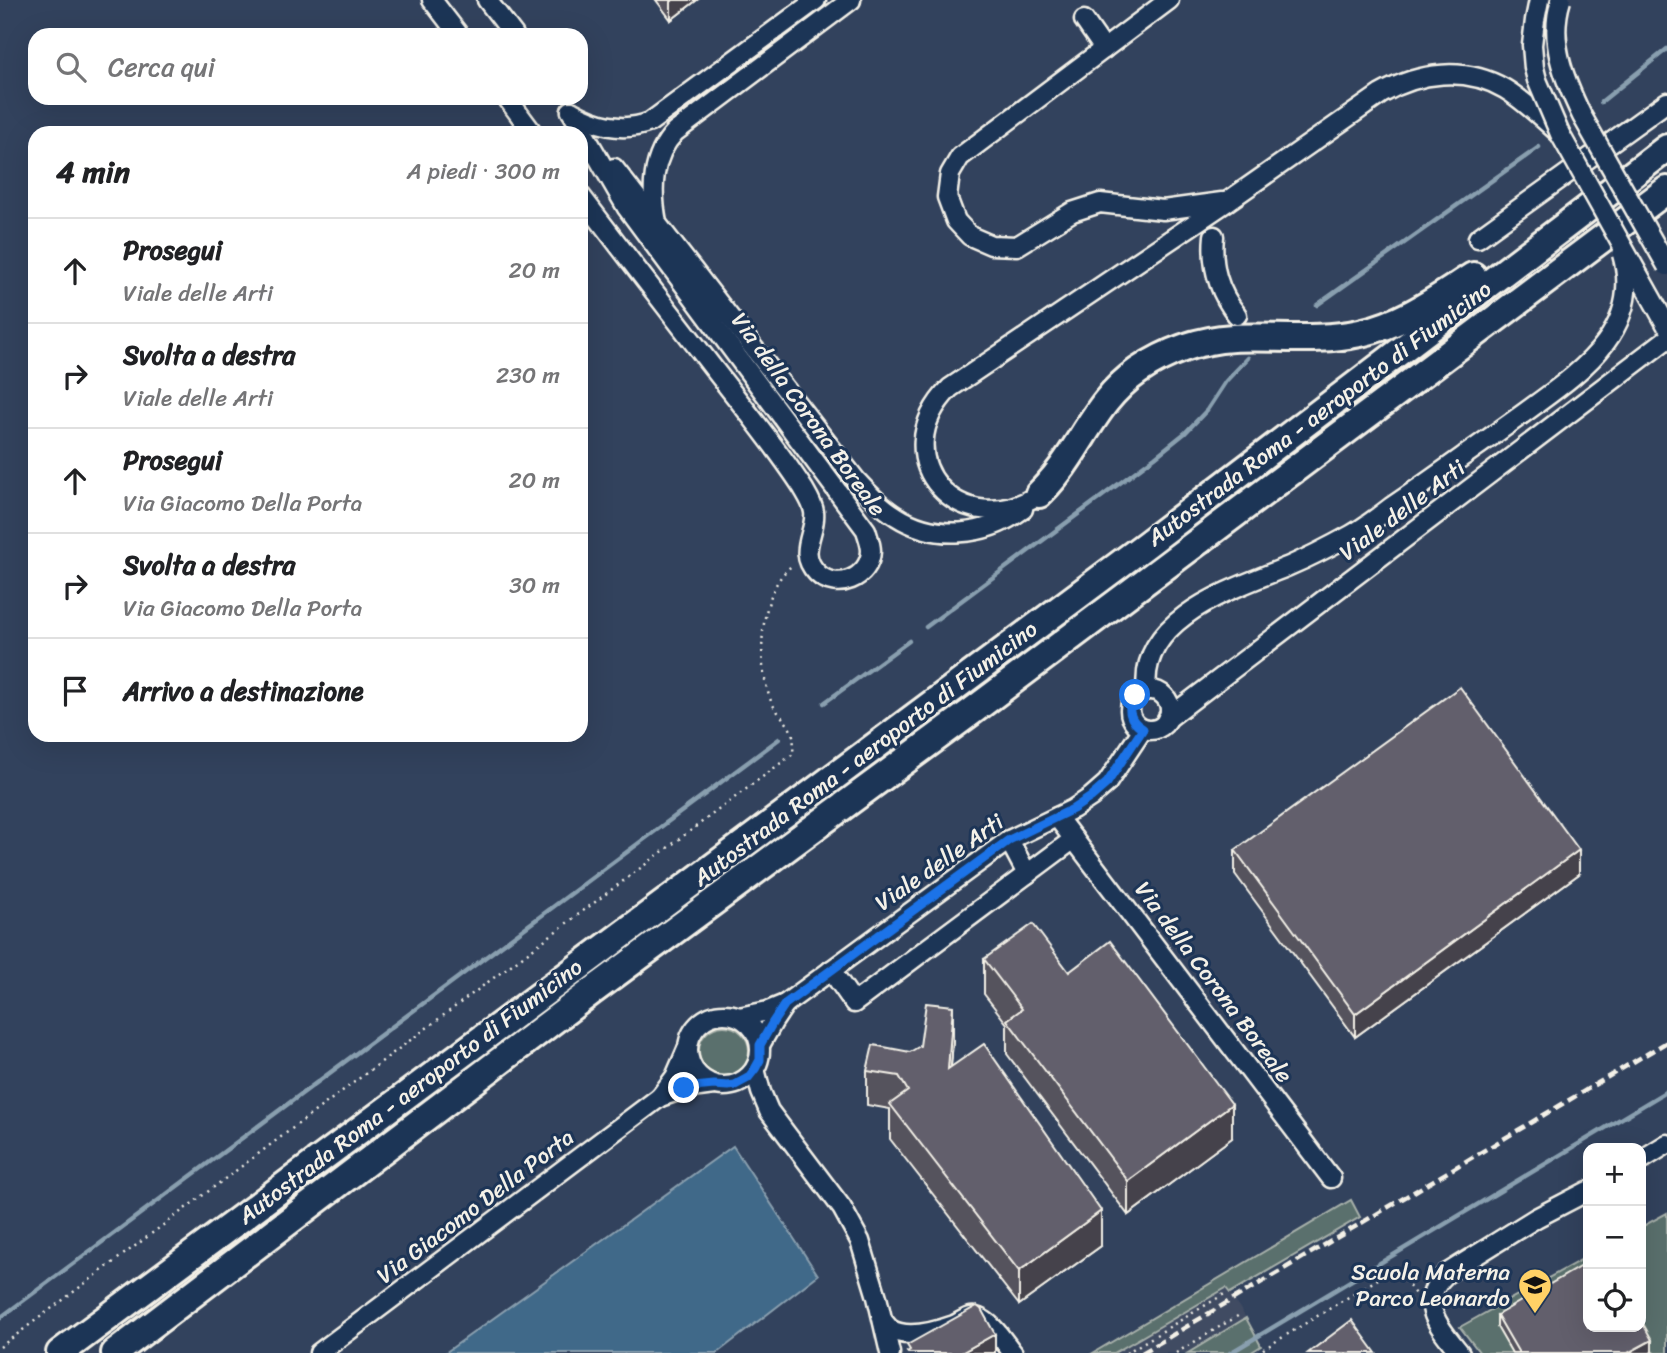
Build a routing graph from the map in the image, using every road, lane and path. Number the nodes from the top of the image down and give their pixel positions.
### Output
1 (432, 0) edge
2 (487, 0) edge
3 (816, 0) edge
4 (851, 0) edge
5 (1169, 0) edge
6 (1539, 0) edge
7 (1561, 0) edge
8 (1084, 20) dead end
9 (454, 28) edge
10 (508, 28) edge
11 (1104, 49) junction
12 (1667, 102) edge
13 (512, 105) edge
14 (567, 105) edge
15 (567, 105) edge
16 (567, 105) edge
17 (528, 126) edge
18 (579, 126) edge
19 (583, 126) edge
20 (588, 133) edge
21 (1560, 134) junction
22 (588, 142) edge
23 (1667, 148) edge
24 (1667, 190) edge
25 (1228, 201) junction
26 (588, 205) edge
27 (1604, 212) junction
28 (657, 223) junction
29 (1214, 236) dead end
30 (1478, 238) dead end
31 (1667, 267) edge
32 (1237, 315) dead end
33 (1667, 326) edge
34 (1667, 339) edge
35 (1039, 494) junction
36 (808, 554) junction
37 (1147, 690) junction
38 (1167, 719) junction
39 (1143, 729) junction
40 (1057, 817) junction
41 (1074, 839) junction
42 (1009, 840) junction
43 (1027, 874) junction
44 (831, 970) junction
45 (785, 1004) junction
46 (739, 1017) junction
47 (760, 1045) junction
48 (688, 1048) junction
49 (755, 1069) junction
50 (721, 1086) junction
51 (660, 1097) junction
52 (769, 1111) junction
53 (1667, 1144) edge
54 (1646, 1157) edge
55 (1331, 1178) dead end
56 (1583, 1194) edge
57 (1226, 1293) dead end
58 (1415, 1294) dead end
59 (1241, 1314) dead end
60 (883, 1321) junction
61 (926, 1334) junction
62 (0, 1347) edge
63 (60, 1353) edge
64 (115, 1353) edge
65 (319, 1353) edge
66 (890, 1353) edge
67 (898, 1353) edge
68 (1013, 1353) edge
69 (1126, 1353) edge
70 (1176, 1353) edge
71 (1257, 1353) edge
72 (1460, 1353) edge

1 - 9 street
2 - 10 street
3 - 14 street
4 - 28 street
5 - 11 street
6 - 21 street, bridge
7 - 31 street, bridge
8 - 11 street
11 - 25 street
12 - 30 street
13 - 17 street
15 - 19 street, Via della Corona Boreale
16 - 18 street, Via della Corona Boreale
20 - 28 street, Via della Corona Boreale
21 - 25 street
21 - 27 street, bridge
22 - 36 street, Via della Corona Boreale
23 - 35 highway
23 - 63 highway, Autostrada Roma - aeroporto di Fiumicino
24 - 64 highway, Autostrada Roma - aeroporto di Fiumicino
25 - 35 street
26 - 36 street, Via della Corona Boreale
27 - 33 street, bridge
27 - 37 street, bridge
28 - 35 street, Via della Corona Boreale
29 - 32 street
34 - 38 street, Viale delle Arti
36 - 62 path
37 - 38 street
37 - 39 street
38 - 39 street, Viale delle Arti
39 - 40 street, Viale delle Arti
40 - 41 street, Via della Corona Boreale
40 - 42 street, Viale delle Arti
41 - 43 street
41 - 55 street, Via della Corona Boreale
42 - 43 street
42 - 44 street, Viale delle Arti
43 - 44 street
44 - 45 street, Viale delle Arti
45 - 46 street, Viale delle Arti
45 - 47 street, Viale delle Arti
46 - 47 street
46 - 48 street, Via Giacomo Della Porta
47 - 49 street
48 - 50 street
48 - 51 street, Via Giacomo Della Porta
49 - 50 street, Via Giacomo Della Porta
49 - 52 street
50 - 51 street, Via Giacomo Della Porta
50 - 52 street
51 - 65 street, Via Giacomo Della Porta
52 - 60 street
53 - 54 street
56 - 72 street
57 - 69 path
58 - 71 path
59 - 70 path
60 - 61 street
60 - 66 street
61 - 67 street
61 - 68 street

